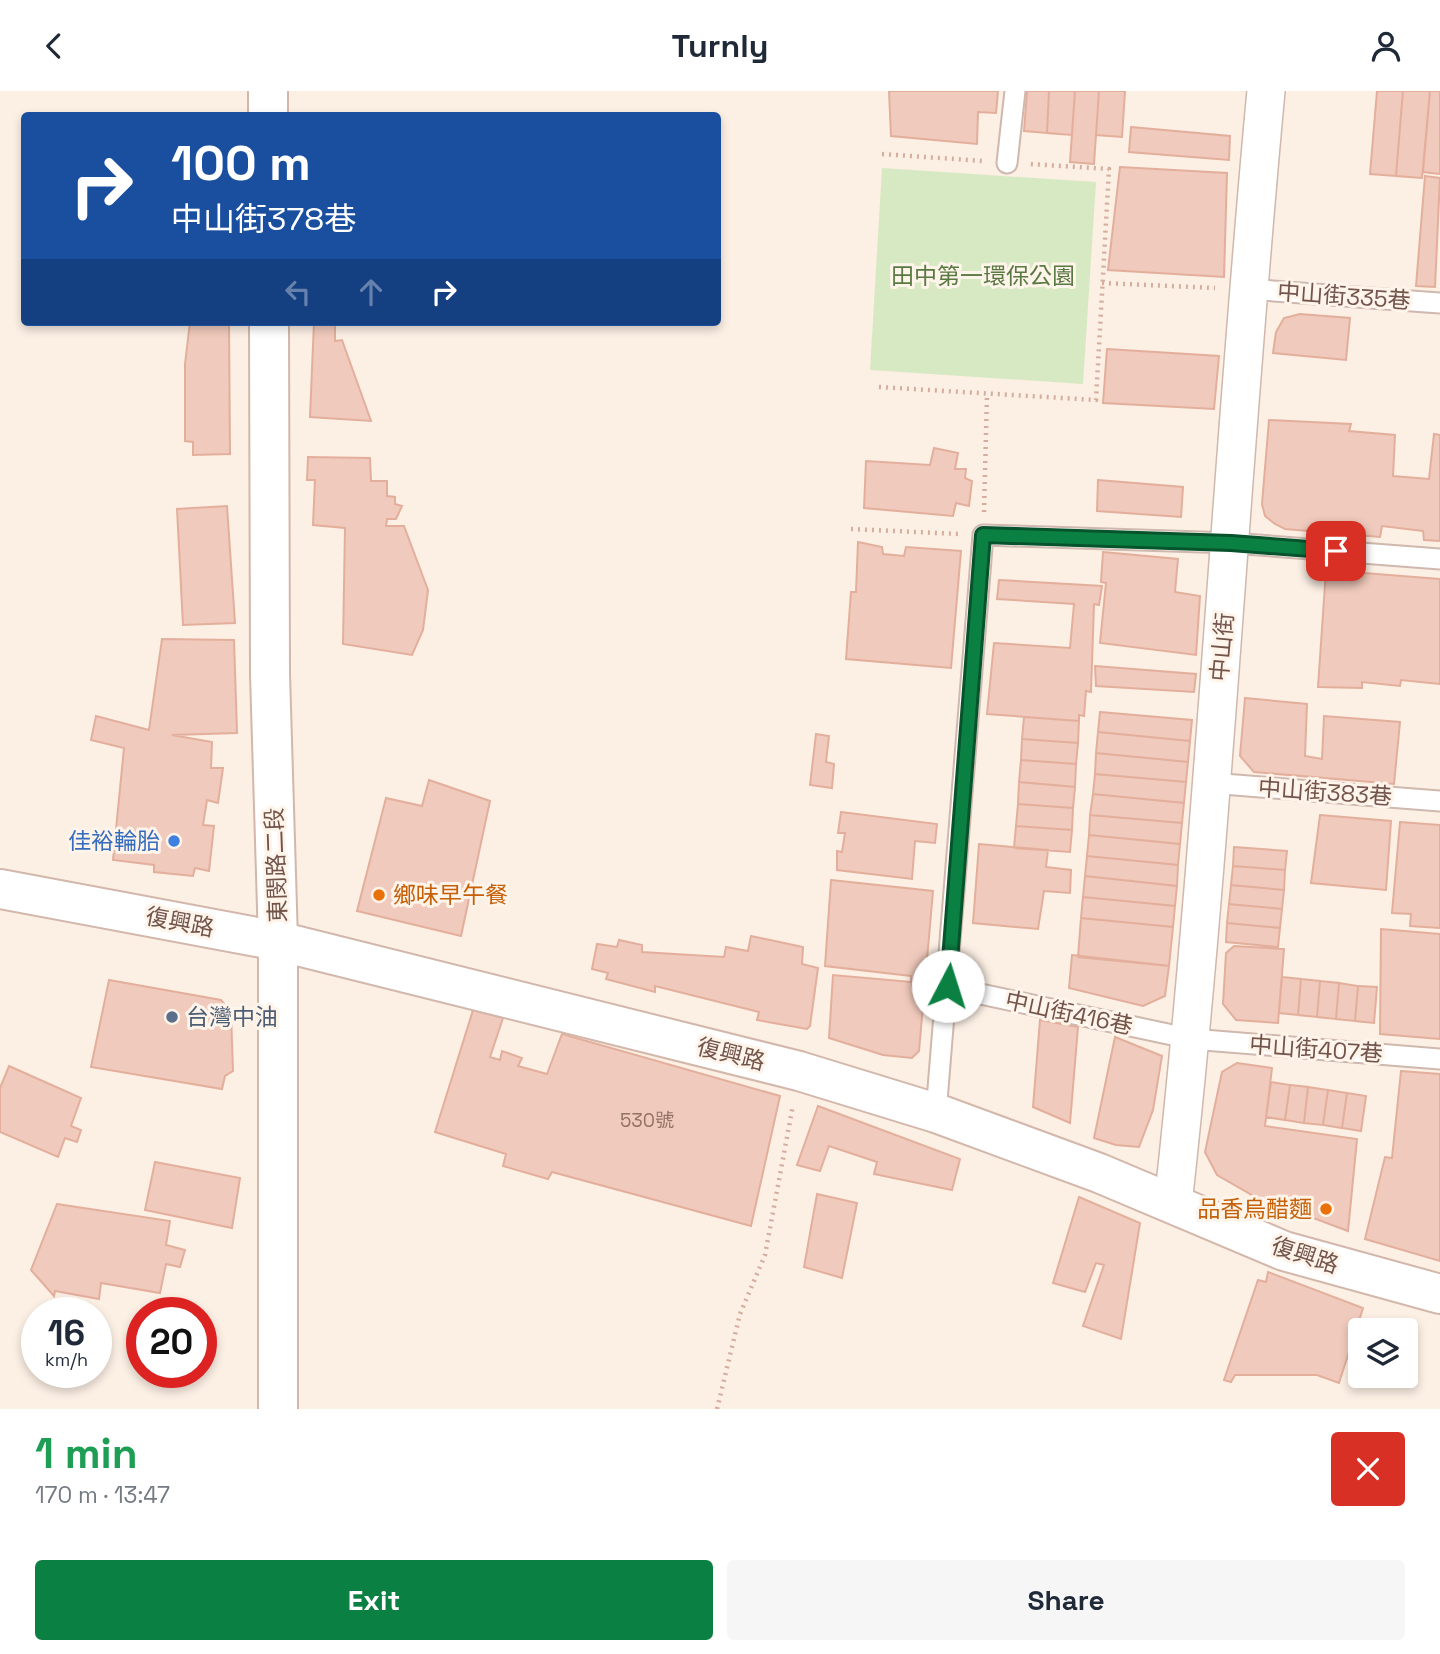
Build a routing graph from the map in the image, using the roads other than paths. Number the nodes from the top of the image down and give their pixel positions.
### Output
1 (268, 91) edge
2 (1015, 91) edge
3 (1266, 91) edge
4 (268, 112) edge
5 (1007, 163) road end
6 (1247, 289) junction
7 (1440, 303) edge
8 (269, 326) edge
9 (1231, 543) junction
10 (1440, 559) edge
11 (1210, 783) junction
12 (1440, 801) edge
13 (0, 889) edge
14 (278, 941) junction
15 (948, 986) junction
16 (1191, 1039) junction
17 (1440, 1059) edge
18 (936, 1113) junction
19 (1173, 1203) junction
20 (1440, 1294) edge
21 (278, 1409) edge

1 - 4 street
2 - 5 lane
3 - 6 street, 中山街
6 - 7 lane, 中山街335巷
6 - 9 street, 中山街
8 - 14 street, 東閔路二段
9 - 10 lane
9 - 11 street, 中山街
9 - 15 lane
11 - 12 lane, 中山街383巷
11 - 16 street, 中山街
13 - 14 street, 復興路
14 - 18 street, 復興路
14 - 21 street, 東閔路二段
15 - 16 lane, 中山街416巷
15 - 18 lane
16 - 17 lane, 中山街407巷
16 - 19 street, 中山街
18 - 19 street, 復興路
19 - 20 street, 復興路

